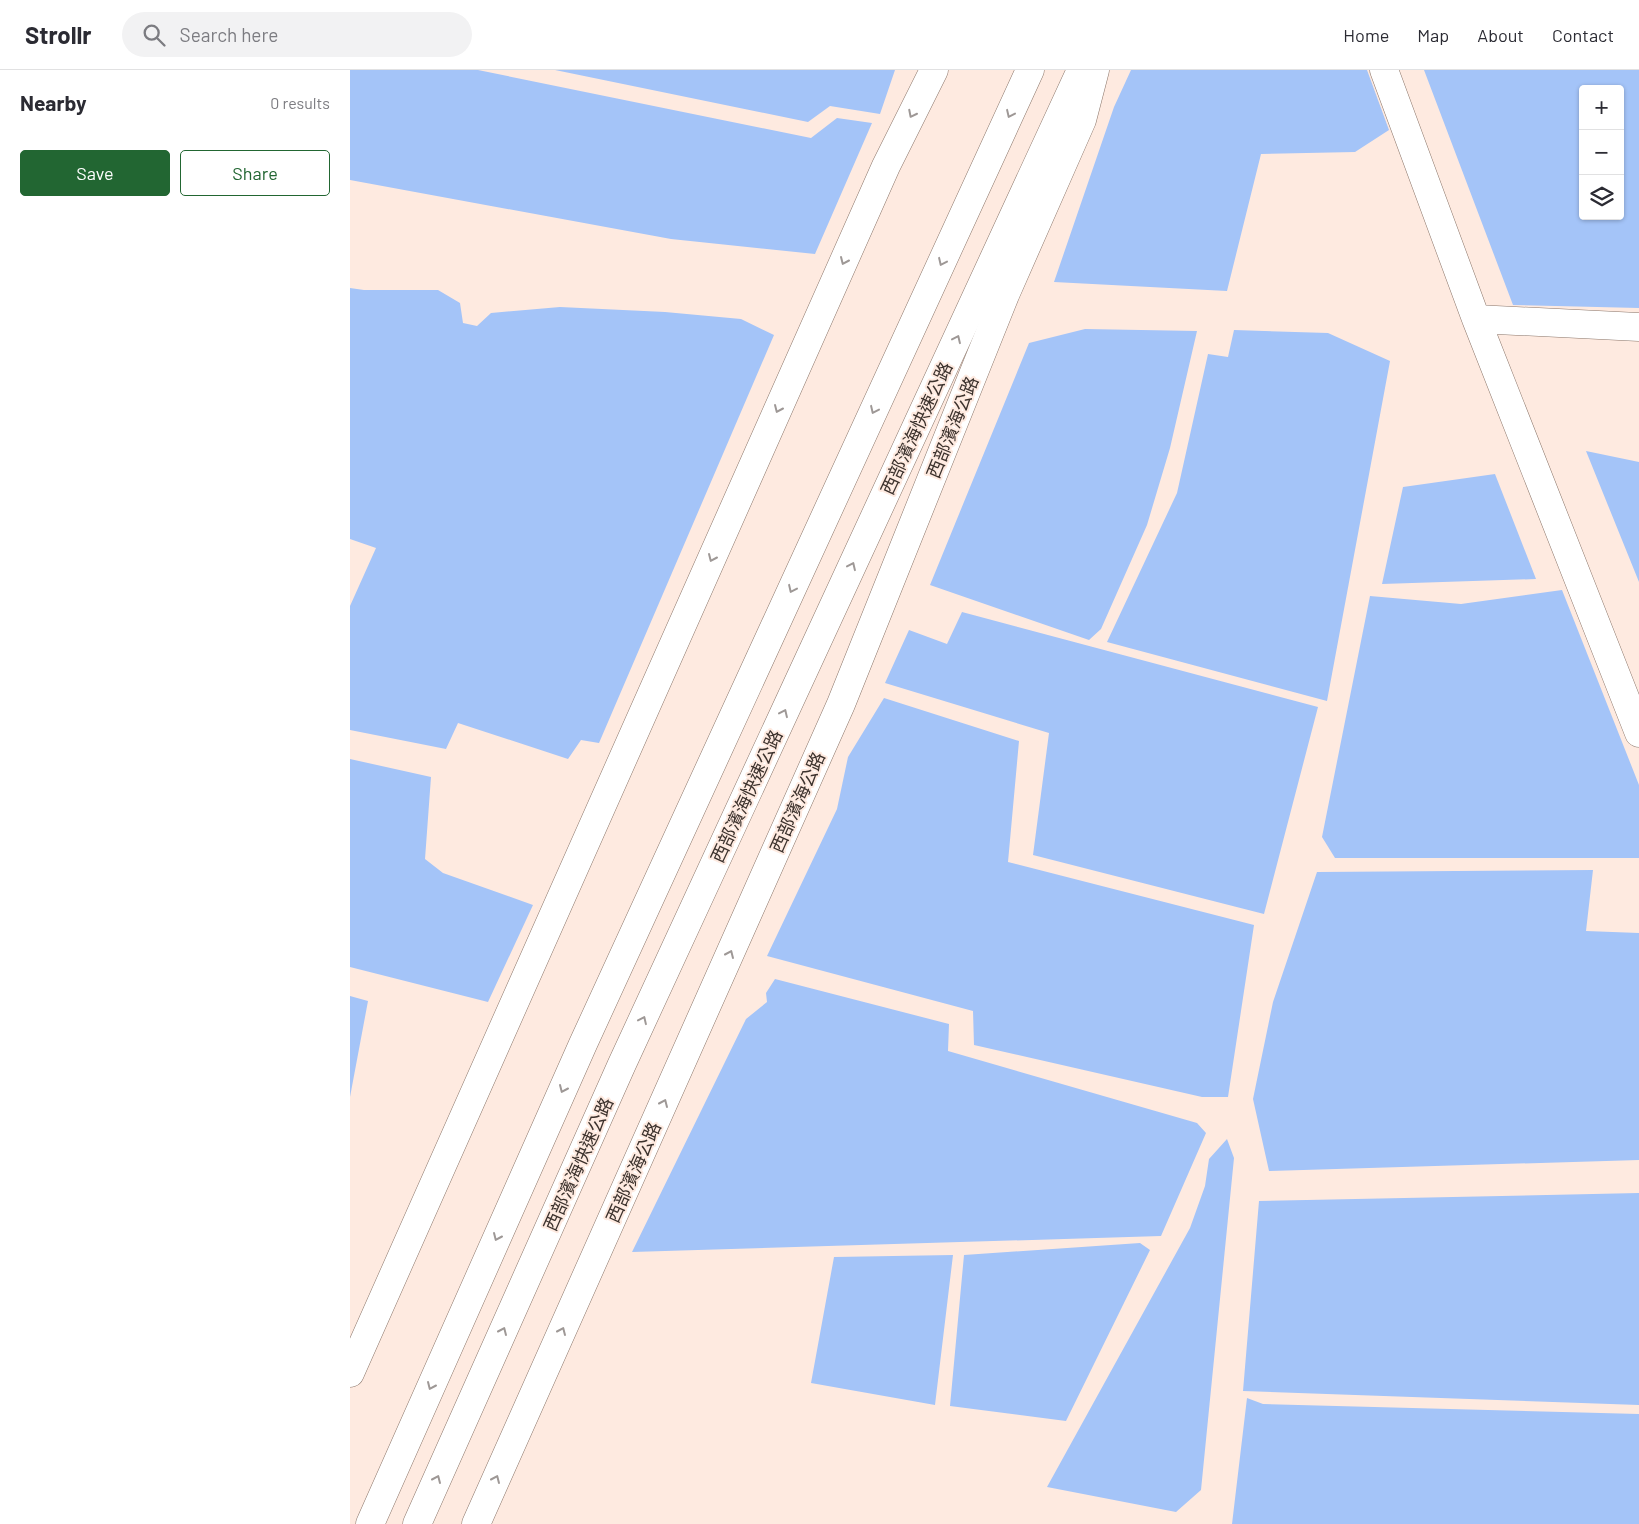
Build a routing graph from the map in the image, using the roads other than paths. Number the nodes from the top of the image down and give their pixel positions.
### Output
1 (934, 70) edge
2 (1030, 70) edge
3 (1081, 70) edge
4 (1095, 70) edge
5 (1111, 70) edge
6 (1384, 70) edge
7 (1082, 120) junction
8 (1476, 318) junction
9 (1639, 327) edge
10 (1639, 733) edge
11 (350, 1373) edge
12 (370, 1524) edge
13 (417, 1524) edge
14 (476, 1524) edge

1 -> 11 main road
2 -> 12 main road
13 -> 3 main road, 西部濱海快速公路
4 - 7 main road, 西部濱海公路
5 - 7 main road
6 - 8 main road
14 -> 7 main road, 西部濱海公路
8 - 9 main road
8 - 10 main road

